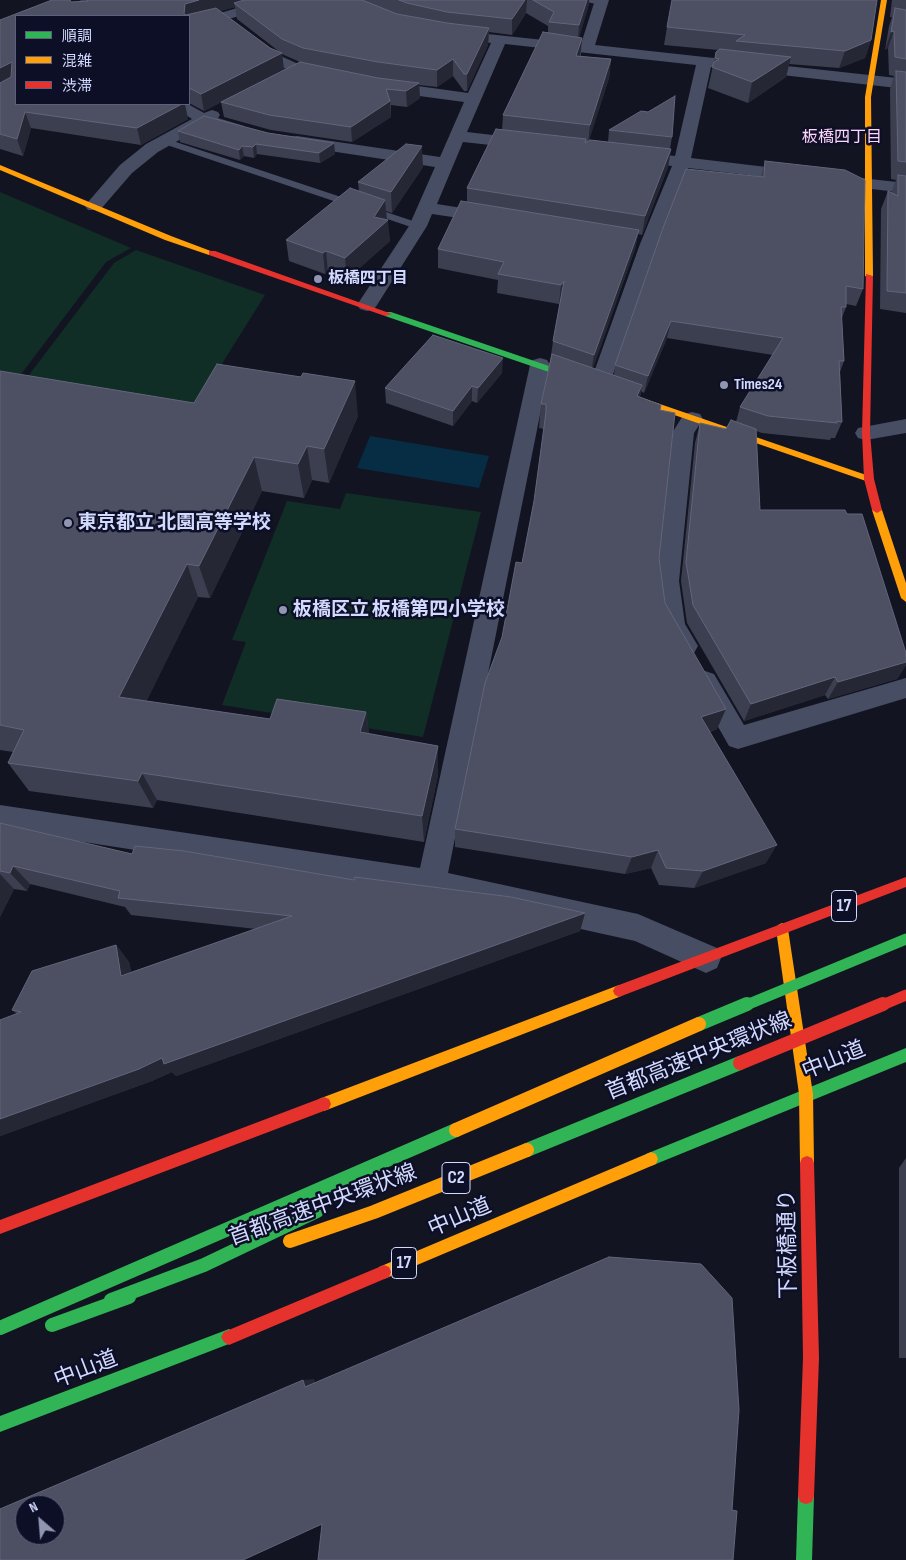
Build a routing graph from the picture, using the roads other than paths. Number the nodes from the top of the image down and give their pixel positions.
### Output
1 (281, 0) edge
2 (581, 0) edge
3 (884, 0) edge
4 (601, 1) edge
5 (222, 17) junction
6 (190, 26) edge
7 (439, 32) edge
8 (499, 41) junction
9 (586, 50) junction
10 (704, 62) junction
11 (300, 70) junction
12 (283, 79) edge
13 (340, 79) edge
14 (871, 80) junction
15 (364, 84) edge
16 (906, 84) edge
17 (472, 98) junction
18 (179, 105) edge
19 (225, 108) edge
20 (204, 119) junction
21 (253, 133) edge
22 (456, 136) junction
23 (279, 138) edge
24 (164, 141) junction
25 (542, 146) edge
26 (618, 155) edge
27 (444, 162) junction
28 (682, 162) junction
29 (0, 167) edge
30 (870, 184) junction
31 (906, 188) edge
32 (94, 206) junction
33 (425, 207) junction
34 (510, 221) edge
35 (418, 226) junction
36 (367, 305) junction
37 (540, 365) junction
38 (609, 389) junction
39 (692, 419) junction
40 (906, 426) edge
41 (866, 433) junction
42 (869, 479) junction
43 (906, 598) edge
44 (906, 688) edge
45 (0, 817) edge
46 (906, 882) edge
47 (431, 883) junction
48 (782, 929) junction
49 (906, 939) edge
50 (706, 958) junction
51 (906, 989) edge
52 (906, 995) edge
53 (807, 997) dead end
54 (780, 1008) dead end
55 (906, 1054) edge
56 (806, 1094) junction
57 (330, 1205) dead end
58 (0, 1227) edge
59 (280, 1244) dead end
60 (262, 1251) dead end
61 (0, 1330) edge
62 (0, 1424) edge
63 (804, 1560) edge

1 - 5 street
2 - 4 lane
3 - 14 main road
4 - 9 street
5 - 6 street
5 - 11 street
7 - 8 street
8 - 9 street
8 - 17 street
9 - 10 street
10 - 14 street
10 - 28 street
11 - 12 street
11 - 13 street
14 - 16 street
14 - 30 main road
15 - 17 street
17 - 22 street
18 - 20 street
19 - 20 street
20 - 21 street
20 - 24 street
22 - 25 street
22 - 27 street
23 - 27 street
24 - 32 street
24 - 35 lane
26 - 28 street
27 - 33 street
28 - 30 street
28 - 38 street
29 - 32 main road
30 - 31 street
30 - 41 main road
32 - 36 main road
33 - 34 street
33 - 35 street
35 - 36 street
36 - 37 main road
37 - 38 main road
37 - 47 street
38 - 39 main road
39 - 42 main road
39 - 44 street
40 - 41 street
41 - 42 main road
42 - 43 main road
45 - 47 street
46 - 48 main road, 17
47 - 50 street
48 - 50 main road, 17
48 - 56 main road, 下板橋通り
49 - 61 main road, bridge
50 - 58 main road, 17
51 - 61 main road, 首都高速中央環状線 / C2, bridge
52 - 59 main road, 首都高速中央環状線 / C2, bridge
53 - 54 main road
55 - 56 main road, 中山道 / 17
56 - 62 main road, 中山道 / 17
56 - 63 main road, 下板橋通り
57 - 60 main road, 首都高速中央環状線, bridge

